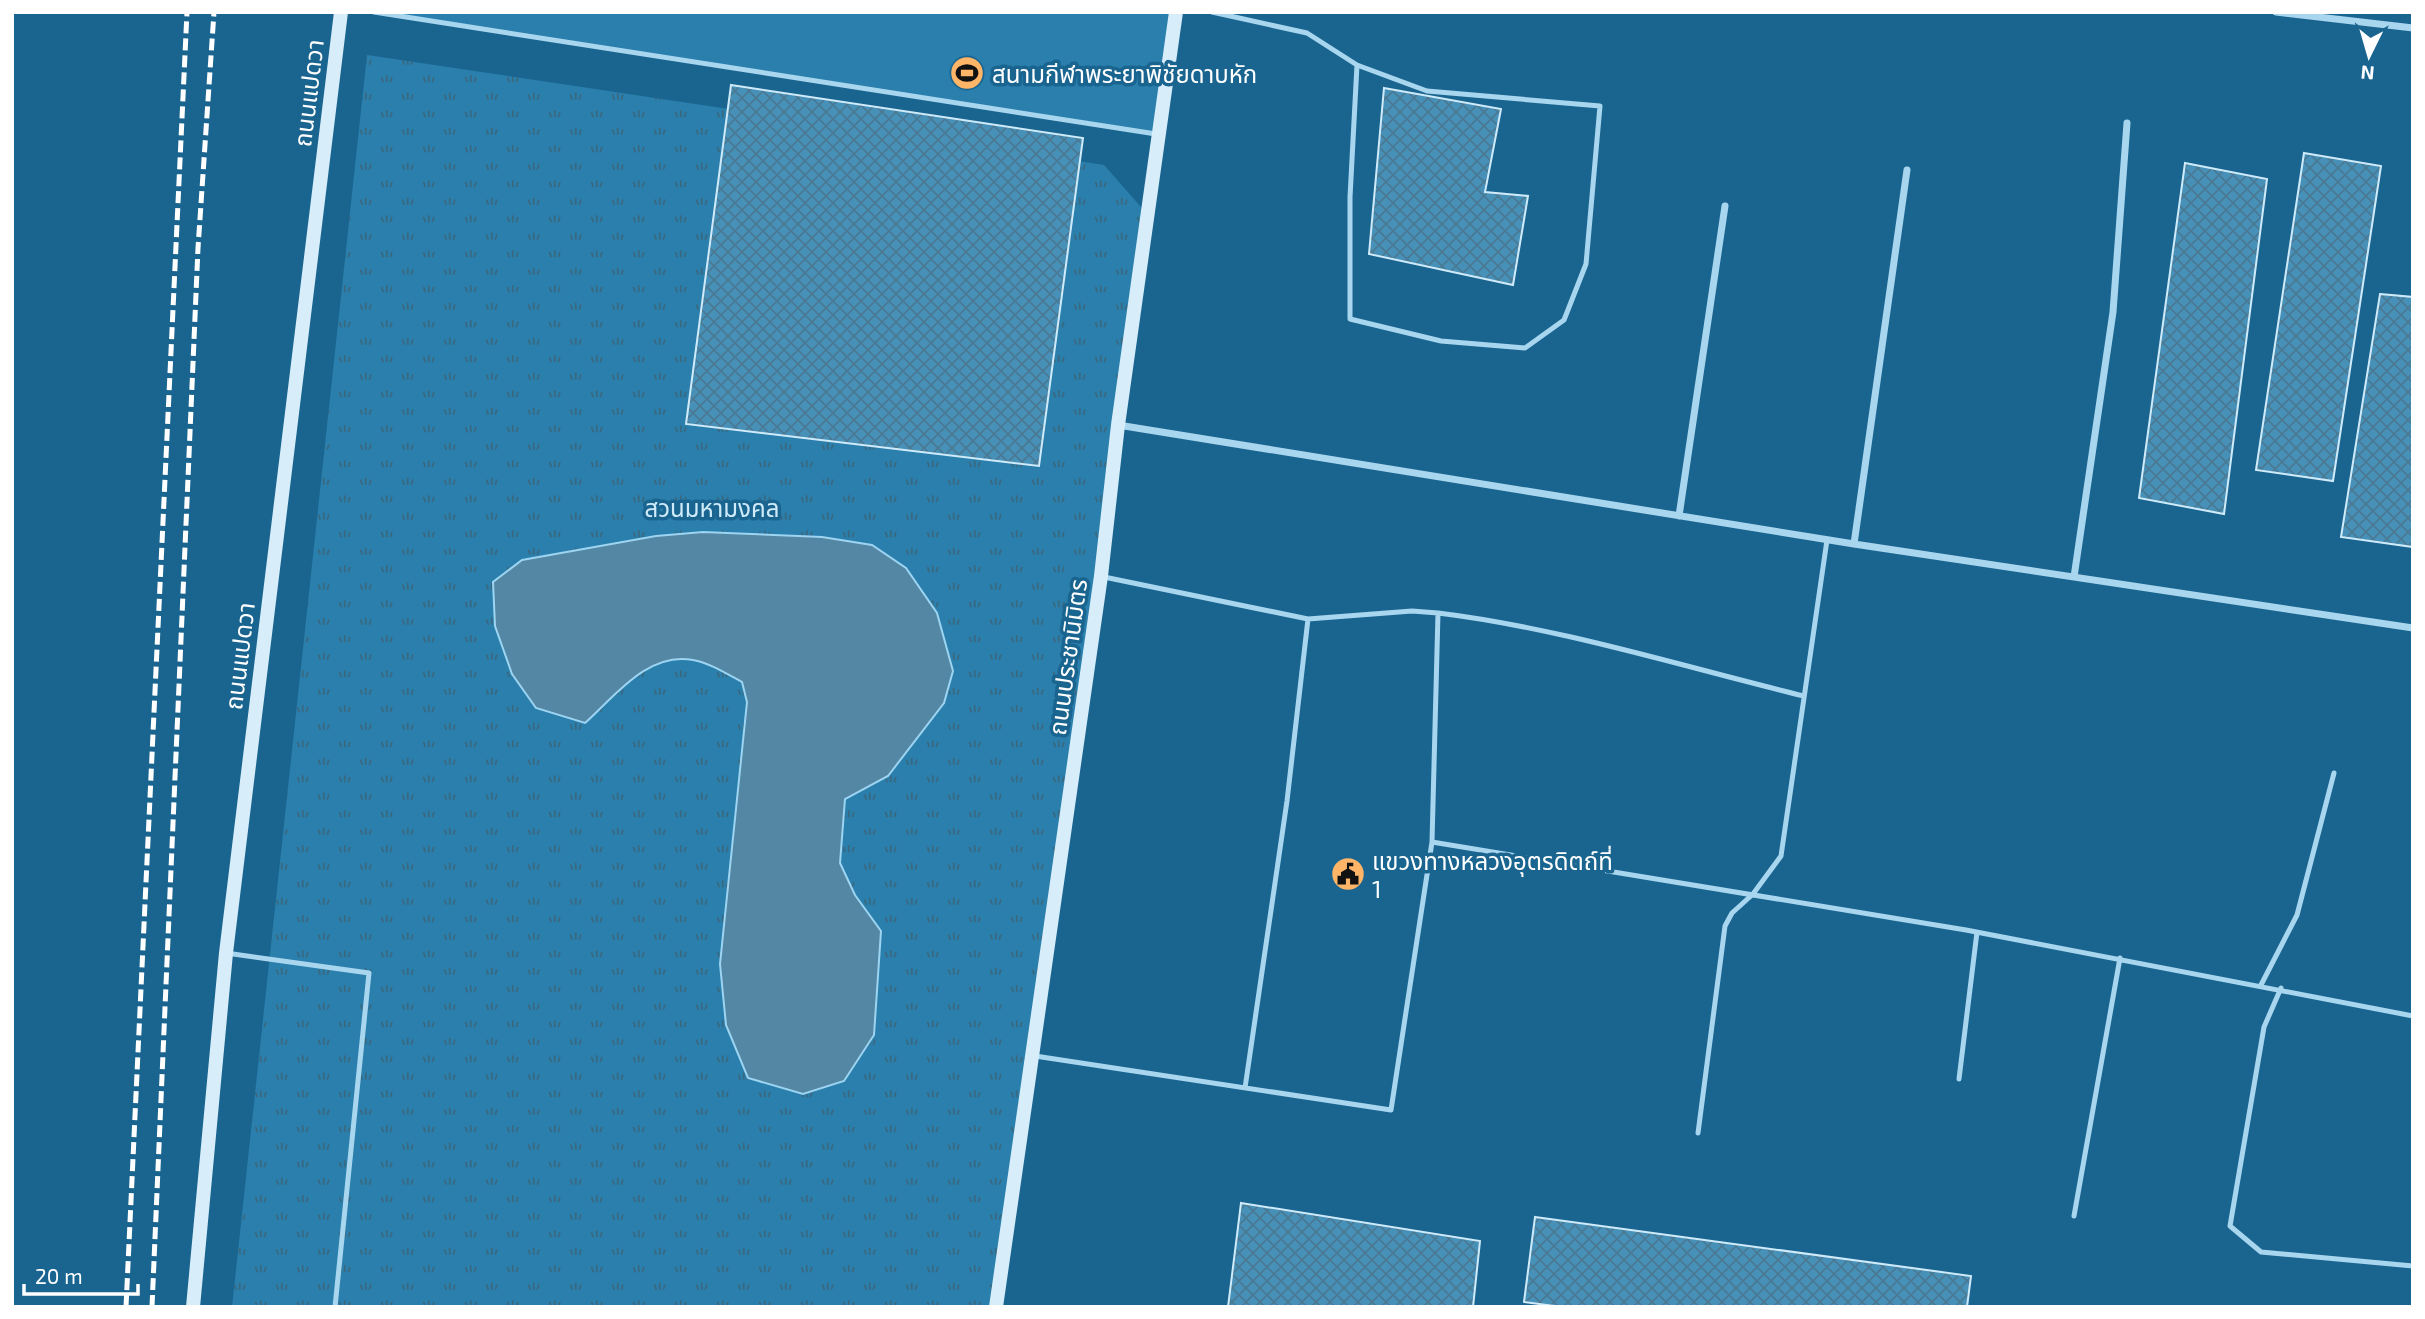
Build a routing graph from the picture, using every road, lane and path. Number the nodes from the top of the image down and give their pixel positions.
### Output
1 (341, 12) edge
2 (374, 12) edge
3 (1176, 12) edge
4 (1212, 12) edge
5 (2276, 12) edge
6 (2413, 28) edge
7 (1357, 65) junction
8 (2127, 123) dead end
9 (1159, 134) junction
10 (1907, 170) dead end
11 (1725, 206) dead end
12 (1118, 425) junction
13 (1679, 516) junction
14 (1827, 540) junction
15 (1854, 544) junction
16 (1101, 576) junction
17 (2074, 578) junction
18 (1438, 613) junction
19 (1308, 619) junction
20 (2413, 628) edge
21 (1804, 696) junction
22 (2333, 773) dead end
23 (1432, 842) junction
24 (1753, 894) junction
25 (1977, 932) junction
26 (226, 953) junction
27 (2120, 958) junction
28 (2261, 985) junction
29 (2281, 988) junction
30 (2413, 1016) edge
31 (1032, 1056) junction
32 (1959, 1079) dead end
33 (1245, 1088) junction
34 (1698, 1133) dead end
35 (2074, 1216) dead end
36 (2413, 1266) edge
37 (193, 1307) edge
38 (335, 1307) edge
39 (996, 1307) edge

1 - 26 main road, ถนนแปดวา
2 - 9 lane
3 - 9 main road, ถนนประชานิมิตร
4 - 7 lane
5 - 6 street
7 - 7 lane
8 - 17 street
9 - 12 main road, ถนนประชานิมิตร
10 - 15 street
11 - 13 street
12 - 13 street
12 - 16 main road, ถนนประชานิมิตร
13 - 14 street
14 - 15 street
14 - 21 lane
15 - 17 street
16 - 19 lane
16 - 31 main road, ถนนประชานิมิตร
17 - 20 street
18 - 19 lane
18 - 21 lane
18 - 23 lane
19 - 33 lane
21 - 24 lane
22 - 28 lane
23 - 24 lane
23 - 33 lane
24 - 25 lane
24 - 34 lane
25 - 27 lane
25 - 32 lane
26 - 37 main road, ถนนแปดวา
26 - 38 lane
27 - 28 lane
27 - 35 lane
28 - 29 lane
29 - 30 lane
29 - 36 lane
31 - 33 lane
31 - 39 main road, ถนนประชานิมิตร

